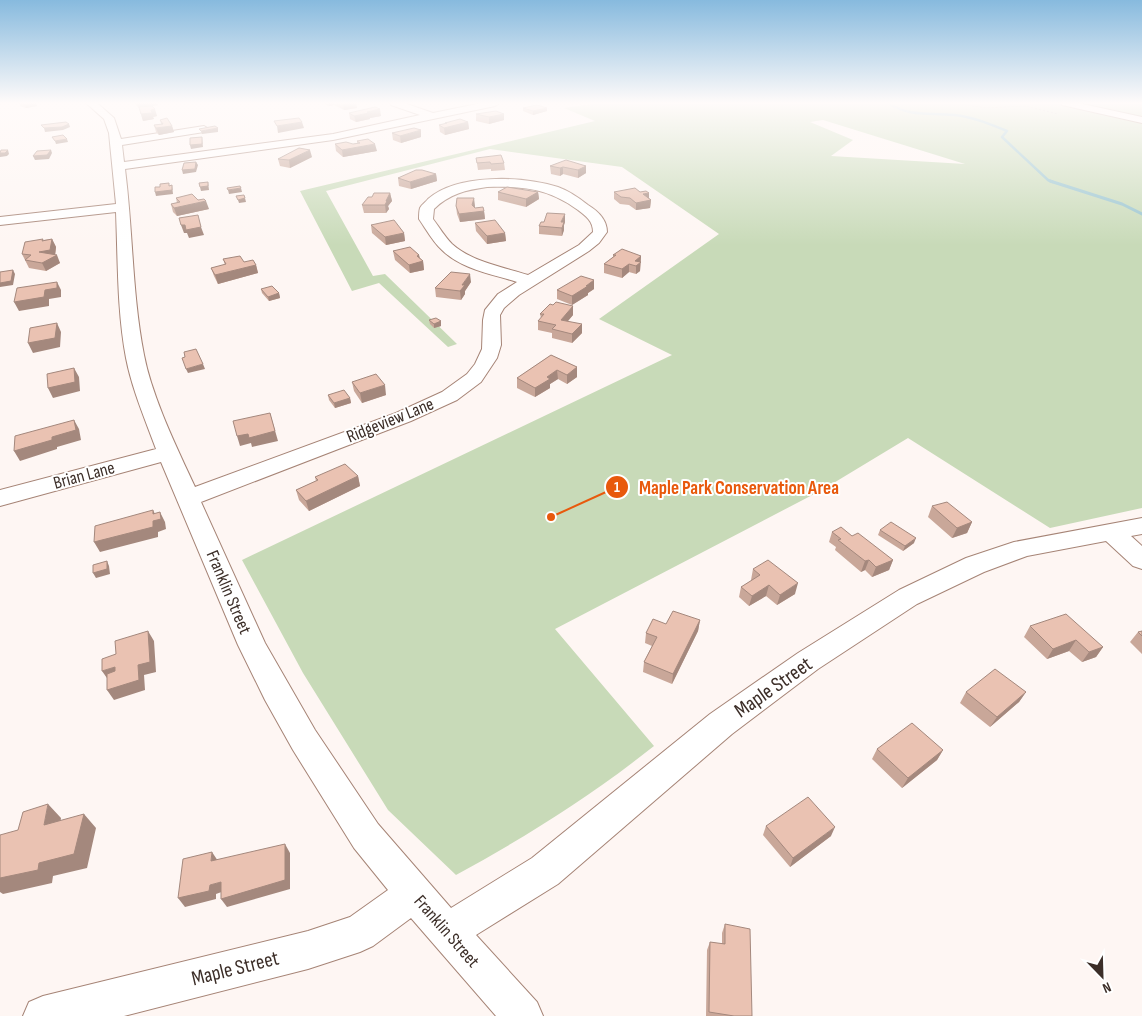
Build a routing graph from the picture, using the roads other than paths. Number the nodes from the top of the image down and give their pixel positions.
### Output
1 (117, 150) edge
2 (129, 150) edge
3 (166, 150) edge
4 (117, 154) junction
5 (123, 207) junction
6 (0, 221) edge
7 (529, 281) junction
8 (168, 452) junction
9 (0, 498) edge
10 (189, 498) junction
11 (1142, 526) edge
12 (1111, 532) junction
13 (1142, 560) edge
14 (414, 893) junction
15 (447, 932) junction
16 (43, 1016) edge
17 (523, 1016) edge

1 - 4 street, Franklin Street
2 - 4 lane
3 - 4 street
4 - 5 street, Franklin Street
5 - 6 street
5 - 8 street, Franklin Street
7 - 7 street, Ridgeview Lane
7 - 10 street, Ridgeview Lane
8 - 9 street, Brian Lane
8 - 10 street, Franklin Street
10 - 14 street, Franklin Street
11 - 12 street, Maple Street
12 - 13 street
12 - 15 street, Maple Street
14 - 15 street, Franklin Street
14 - 16 street, Maple Street
15 - 17 street, Franklin Street

